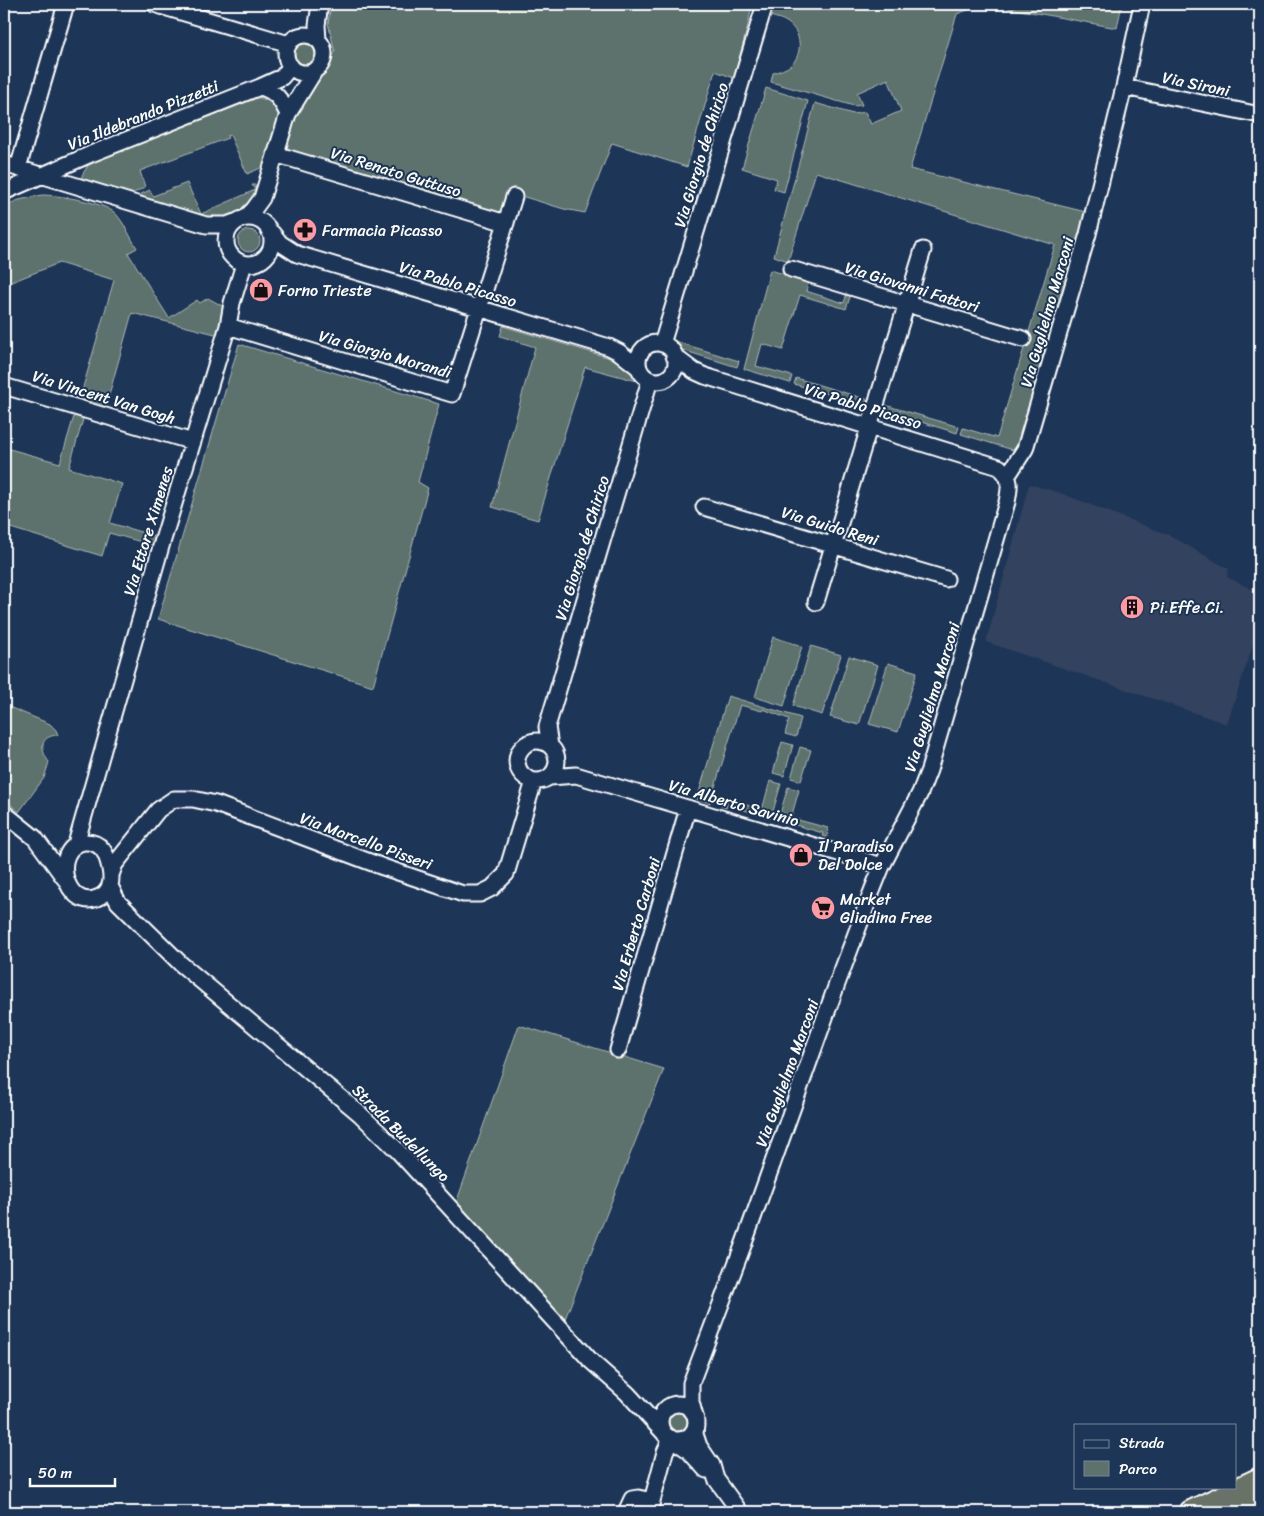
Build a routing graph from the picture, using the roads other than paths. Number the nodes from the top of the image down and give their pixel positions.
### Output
1 (66, 4) edge
2 (154, 4) edge
3 (316, 4) edge
4 (320, 4) edge
5 (765, 4) edge
6 (1142, 4) edge
7 (294, 40) junction
8 (318, 40) junction
9 (291, 66) junction
10 (314, 70) junction
11 (260, 87) junction
12 (1124, 87) junction
13 (288, 114) junction
14 (1260, 115) edge
15 (91, 154) junction
16 (276, 154) junction
17 (11, 166) edge
18 (42, 175) junction
19 (77, 186) junction
20 (4, 192) edge
21 (514, 197) dead end
22 (262, 198) junction
23 (240, 220) junction
24 (506, 223) junction
25 (206, 225) junction
26 (269, 228) junction
27 (226, 245) junction
28 (923, 250) dead end
29 (296, 254) junction
30 (264, 259) junction
31 (244, 264) junction
32 (792, 269) dead end
33 (907, 304) junction
34 (479, 308) junction
35 (228, 326) junction
36 (1023, 339) dead end
37 (662, 344) junction
38 (608, 347) junction
39 (645, 347) junction
40 (674, 356) junction
41 (638, 367) junction
42 (705, 376) junction
43 (666, 379) junction
44 (650, 380) junction
45 (4, 386) edge
46 (870, 426) junction
47 (193, 442) junction
48 (1008, 475) junction
49 (704, 507) dead end
50 (834, 545) junction
51 (946, 579) dead end
52 (816, 602) dead end
53 (547, 727) junction
54 (531, 743) junction
55 (554, 752) junction
56 (576, 775) junction
57 (550, 777) junction
58 (534, 781) junction
59 (688, 808) junction
60 (85, 809) junction
61 (4, 813) edge
62 (35, 838) junction
63 (134, 842) junction
64 (95, 844) junction
65 (72, 848) junction
66 (882, 866) junction
67 (110, 880) junction
68 (67, 881) junction
69 (85, 900) junction
70 (132, 918) junction
71 (618, 1050) dead end
72 (692, 1382) junction
73 (626, 1392) junction
74 (671, 1406) junction
75 (695, 1420) junction
76 (669, 1437) junction
77 (1260, 1479) edge
78 (718, 1480) junction
79 (1260, 1499) edge
80 (650, 1507) edge
81 (626, 1512) edge
82 (740, 1512) edge
83 (1190, 1512) edge
84 (1235, 1512) edge

1 - 17 street
2 - 7 street
3 - 7 street
4 - 8 street
5 - 37 street, Via Giorgio de Chirico
6 - 12 street, Via Guglielmo Marconi
7 - 8 street
7 - 9 street
8 - 10 street
9 - 10 street
9 - 11 street, Via Ildebrando Pizzetti
9 - 13 street
10 - 13 street
11 - 13 street
11 - 15 street, Via Ildebrando Pizzetti
12 - 14 street, Via Sironi
12 - 48 street, Via Guglielmo Marconi
13 - 16 street
15 - 18 street, Via Ildebrando Pizzetti
15 - 19 street
16 - 22 street
16 - 24 street, Via Renato Guttuso
17 - 18 street, Via Pablo Picasso
18 - 19 street, Via Pablo Picasso
18 - 20 street, Via Ildebrando Pizzetti
19 - 25 street, Via Pablo Picasso
21 - 24 street, Via Giorgio Morandi
22 - 23 street
22 - 26 street
23 - 25 street, Via Pablo Picasso
23 - 26 street, Via Pablo Picasso
23 - 27 street
24 - 34 street, Via Giorgio Morandi
25 - 27 street, Via Pablo Picasso
26 - 29 street, Via Pablo Picasso
26 - 30 street
27 - 31 street, Via Pablo Picasso
28 - 33 street
29 - 30 street, Via Pablo Picasso
29 - 34 street, Via Pablo Picasso
30 - 31 street, Via Pablo Picasso
31 - 35 street, Via Ettore Ximenes
32 - 33 street, Via Giovanni Fattori
33 - 36 street, Via Giovanni Fattori
33 - 46 street
34 - 35 street, Via Giorgio Morandi
34 - 38 street, Via Pablo Picasso
35 - 47 street, Via Ettore Ximenes
37 - 39 street
37 - 40 street
38 - 39 street, Via Pablo Picasso
38 - 41 street, Via Pablo Picasso
39 - 41 street
40 - 42 street, Via Pablo Picasso
40 - 43 street
41 - 44 street
42 - 43 street, Via Pablo Picasso
42 - 46 street, Via Pablo Picasso
43 - 44 street
44 - 53 street, Via Giorgio de Chirico
45 - 47 street, Via Vincent Van Gogh
46 - 48 street, Via Pablo Picasso
46 - 50 street
47 - 60 street, Via Ettore Ximenes
48 - 66 street, Via Guglielmo Marconi
49 - 50 street, Via Guido Reni
50 - 51 street, Via Guido Reni
50 - 52 street
53 - 54 street
53 - 55 street
54 - 55 street
54 - 58 street
55 - 56 street
55 - 57 street
56 - 57 street
56 - 59 street, Via Alberto Savinio
57 - 58 street
58 - 63 street, Via Marcello Pisseri
59 - 66 street, Via Alberto Savinio
59 - 71 street, Via Erberto Carboni
60 - 64 street, Via Ettore Ximenes
60 - 65 street, Via Ettore Ximenes
61 - 62 street, Strada Budellungo
62 - 65 street, Strada Budellungo
62 - 68 street, Strada Budellungo
63 - 64 street
63 - 67 street, Via Marcello Pisseri
64 - 65 street
64 - 67 street, Strada Budellungo
65 - 68 street
66 - 72 street, Via Guglielmo Marconi
67 - 69 street
67 - 70 street, Strada Budellungo
68 - 69 street, Strada Budellungo
69 - 70 street, Strada Budellungo
70 - 73 street, Strada Budellungo
72 - 74 street, Via Guglielmo Marconi
72 - 75 street, Via Guglielmo Marconi
73 - 74 street, Strada Budellungo
73 - 76 street, Strada Budellungo
74 - 75 street, Strada Budellungo
74 - 76 street
75 - 76 street
75 - 78 street, Strada Budellungo
76 - 78 street, Strada Budellungo
76 - 80 street
77 - 83 highway
78 - 82 street, Strada Budellungo
79 - 84 highway
80 - 81 street

